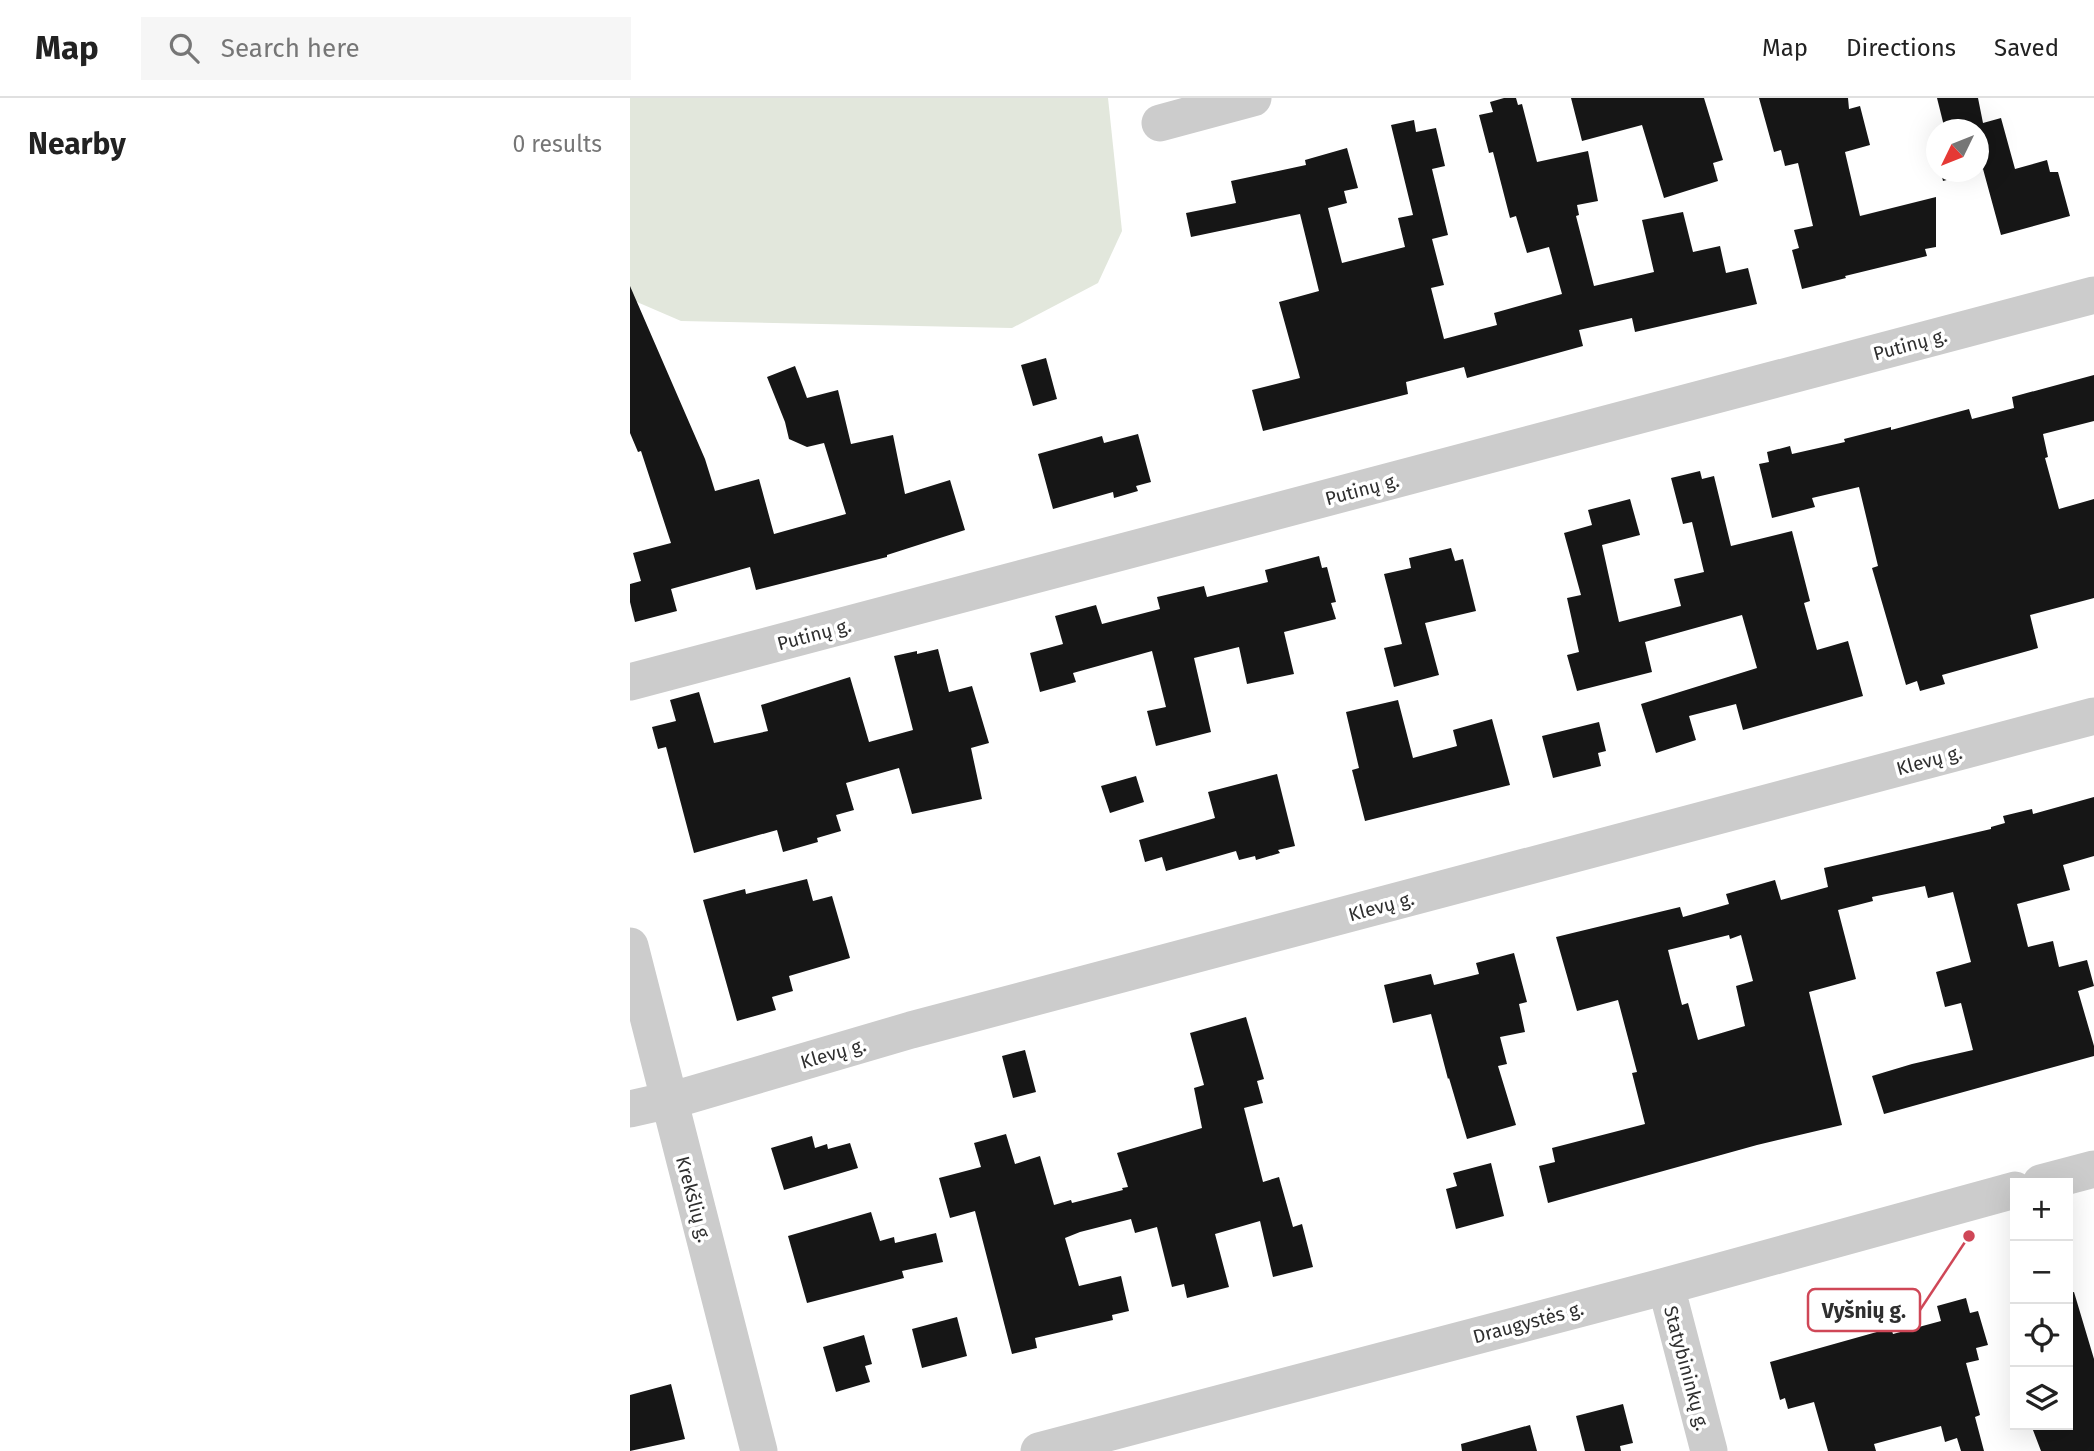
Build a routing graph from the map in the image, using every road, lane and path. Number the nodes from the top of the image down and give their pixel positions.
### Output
1 (1253, 98) edge
2 (1160, 123) dead end
3 (2094, 295) edge
4 (630, 682) edge
5 (2094, 716) edge
6 (630, 946) edge
7 (668, 1100) junction
8 (630, 1109) edge
9 (2094, 1169) edge
10 (2060, 1178) edge
11 (2010, 1191) edge
12 (1666, 1286) junction
13 (760, 1451) edge
14 (1039, 1451) edge
15 (1709, 1451) edge

1 - 2 street
3 - 4 street, Putinų g.
5 - 7 street, Klevų g.
6 - 7 street, Krekšlių g.
7 - 8 street, Klevų g.
7 - 13 street, Krekšlių g.
9 - 10 street
11 - 12 street, Draugystės g.
12 - 14 street, Draugystės g.
12 - 15 street, Statybininkų g.

